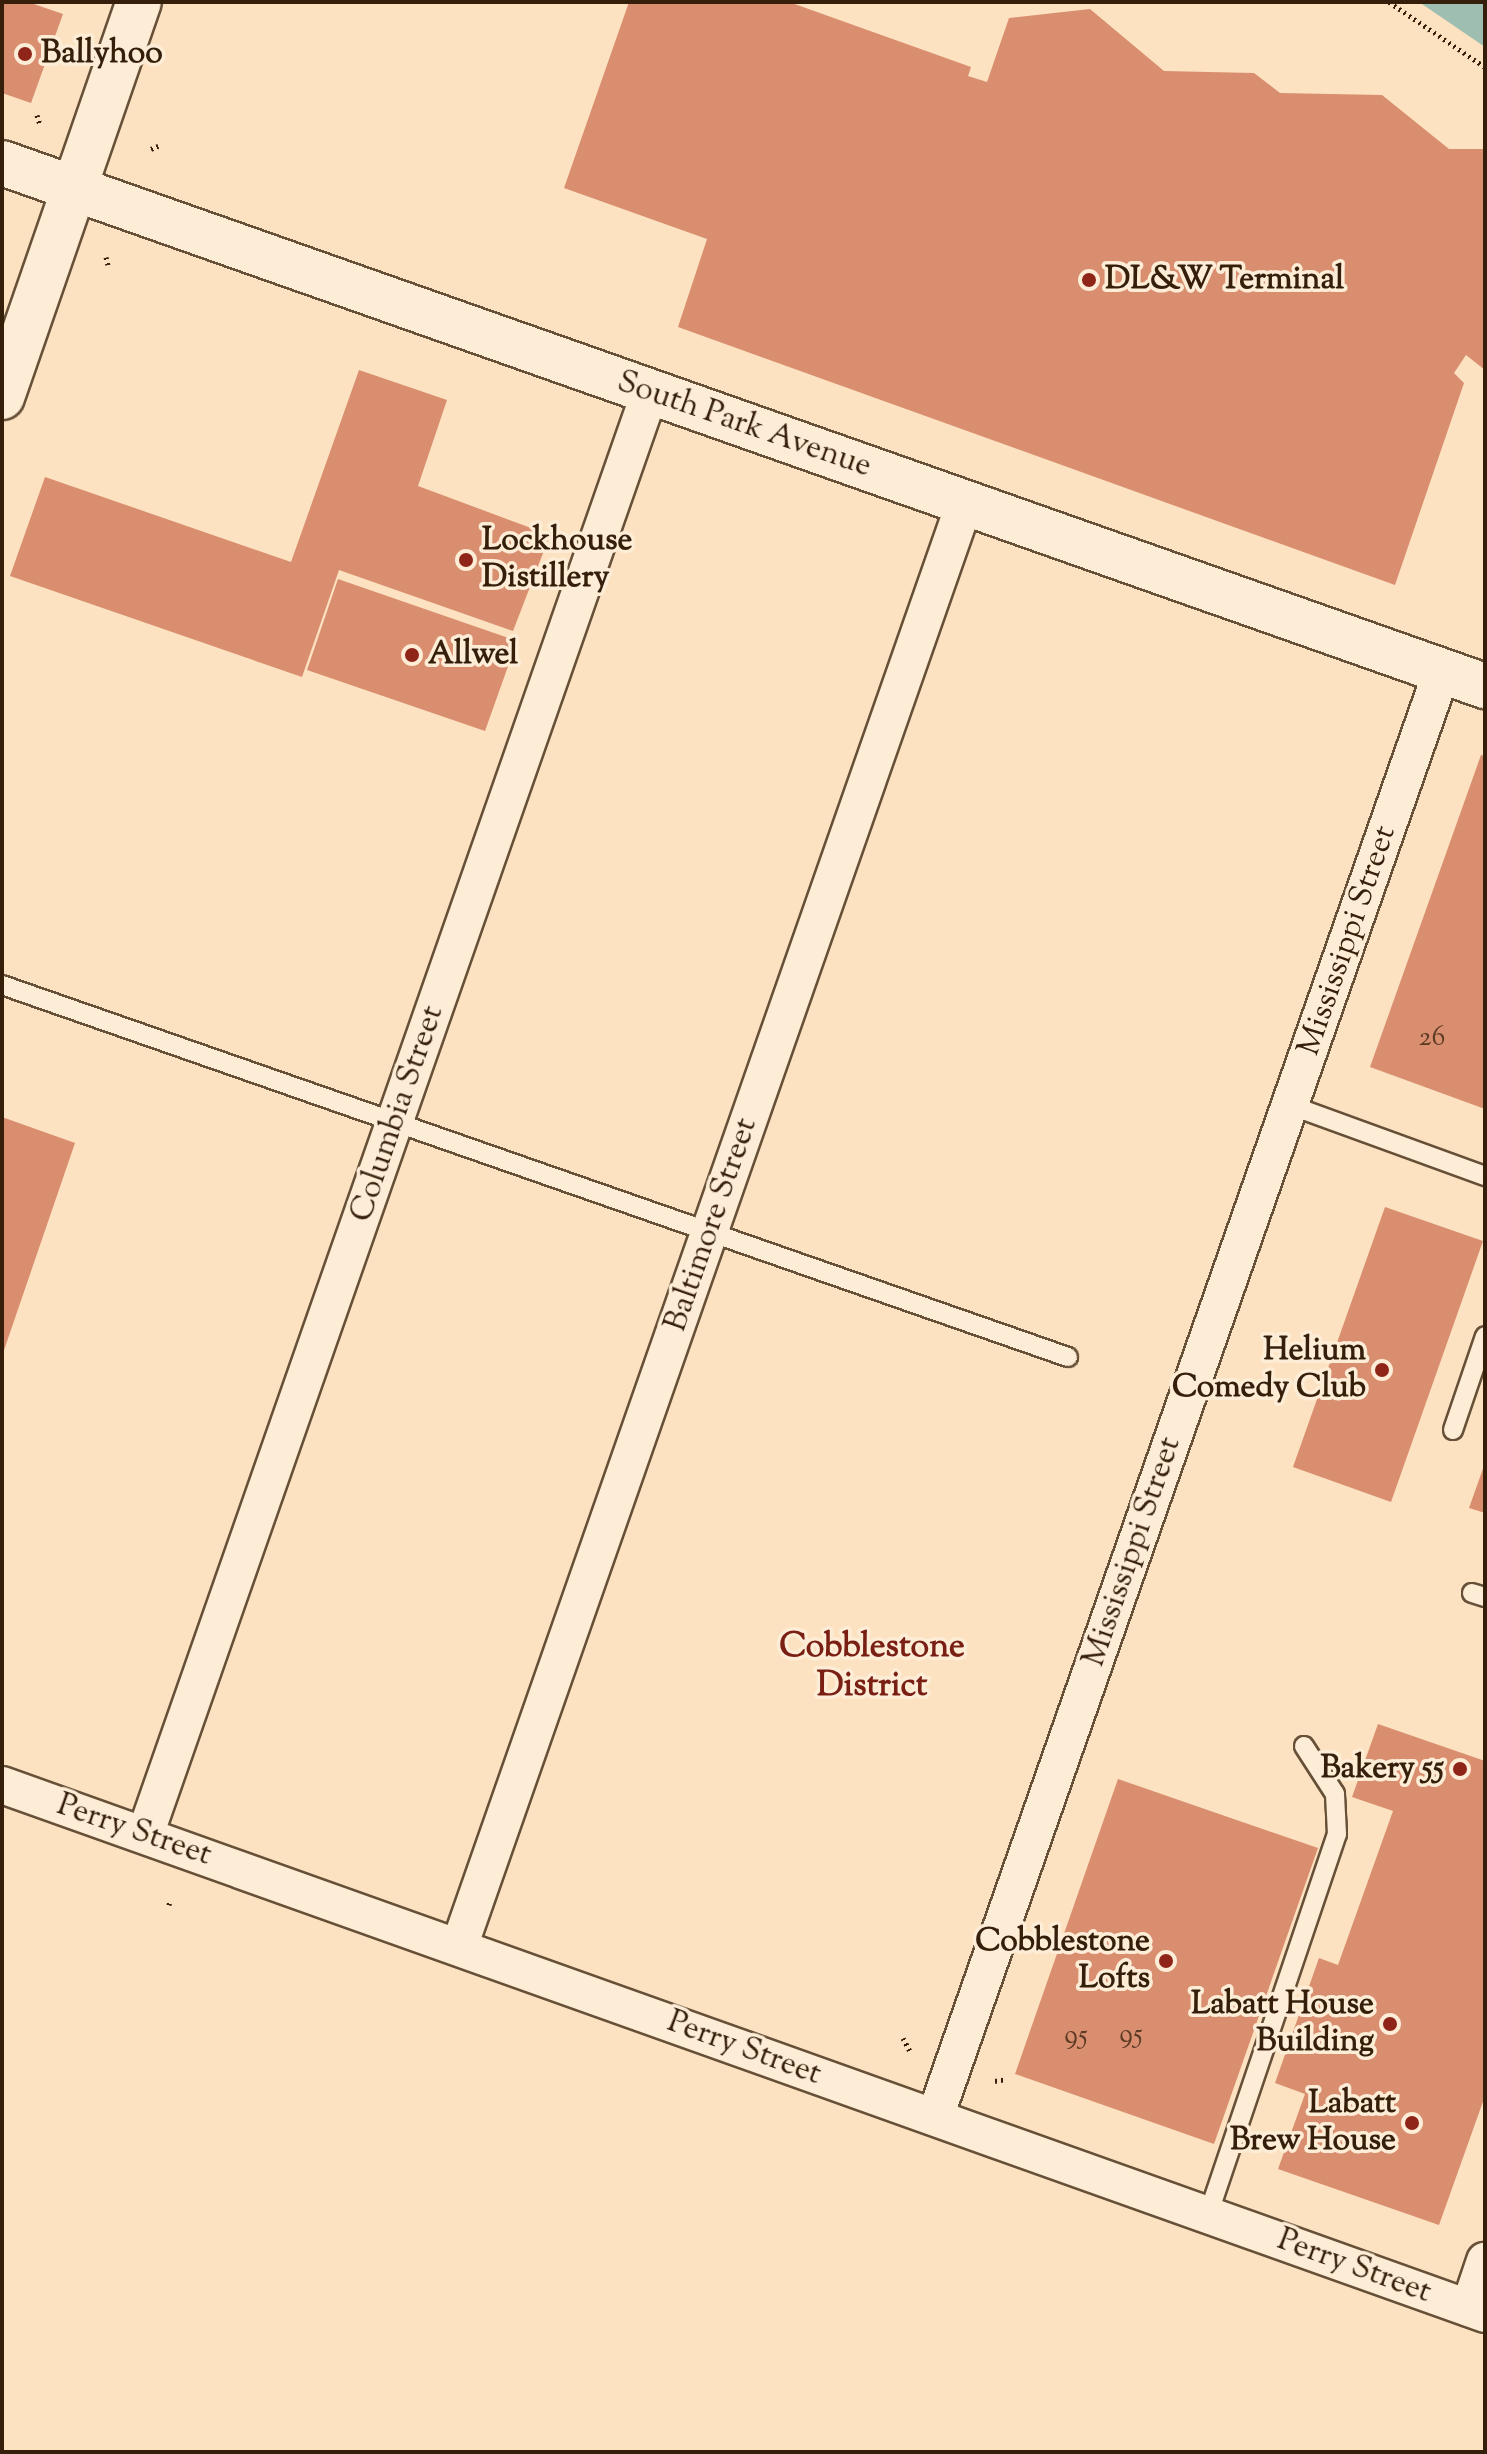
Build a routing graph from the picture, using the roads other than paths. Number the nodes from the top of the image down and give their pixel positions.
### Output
1 (139, 2) edge
2 (2, 163) edge
3 (74, 189) junction
4 (650, 392) junction
5 (2, 397) edge
6 (965, 502) junction
7 (1442, 671) junction
8 (1485, 686) edge
9 (2, 985) edge
10 (1290, 1105) junction
11 (396, 1120) junction
12 (1485, 1176) edge
13 (709, 1231) junction
14 (1485, 1336) edge
15 (1068, 1357) dead end
16 (1453, 1430) dead end
17 (1304, 1746) dead end
18 (2, 1785) edge
19 (145, 1835) junction
20 (459, 1947) junction
21 (935, 2117) junction
22 (1208, 2215) junction
23 (1485, 2261) edge
24 (1477, 2311) edge

1 - 3 street
2 - 3 street, South Park Avenue
3 - 4 street, South Park Avenue
3 - 5 street
4 - 6 street, South Park Avenue
4 - 11 street, Columbia Street
6 - 7 street, South Park Avenue
6 - 13 street, Baltimore Street
7 - 8 street, South Park Avenue
7 - 10 street, Mississippi Street
9 - 11 lane
10 - 12 lane
10 - 21 street, Mississippi Street
11 - 13 lane
11 - 19 street, Columbia Street
13 - 15 lane
13 - 20 street, Baltimore Street
14 - 16 lane
17 - 22 lane
18 - 19 street, Perry Street
19 - 20 street, Perry Street
20 - 21 street, Perry Street
21 - 22 street, Perry Street
22 - 24 street, Perry Street
23 - 24 street

